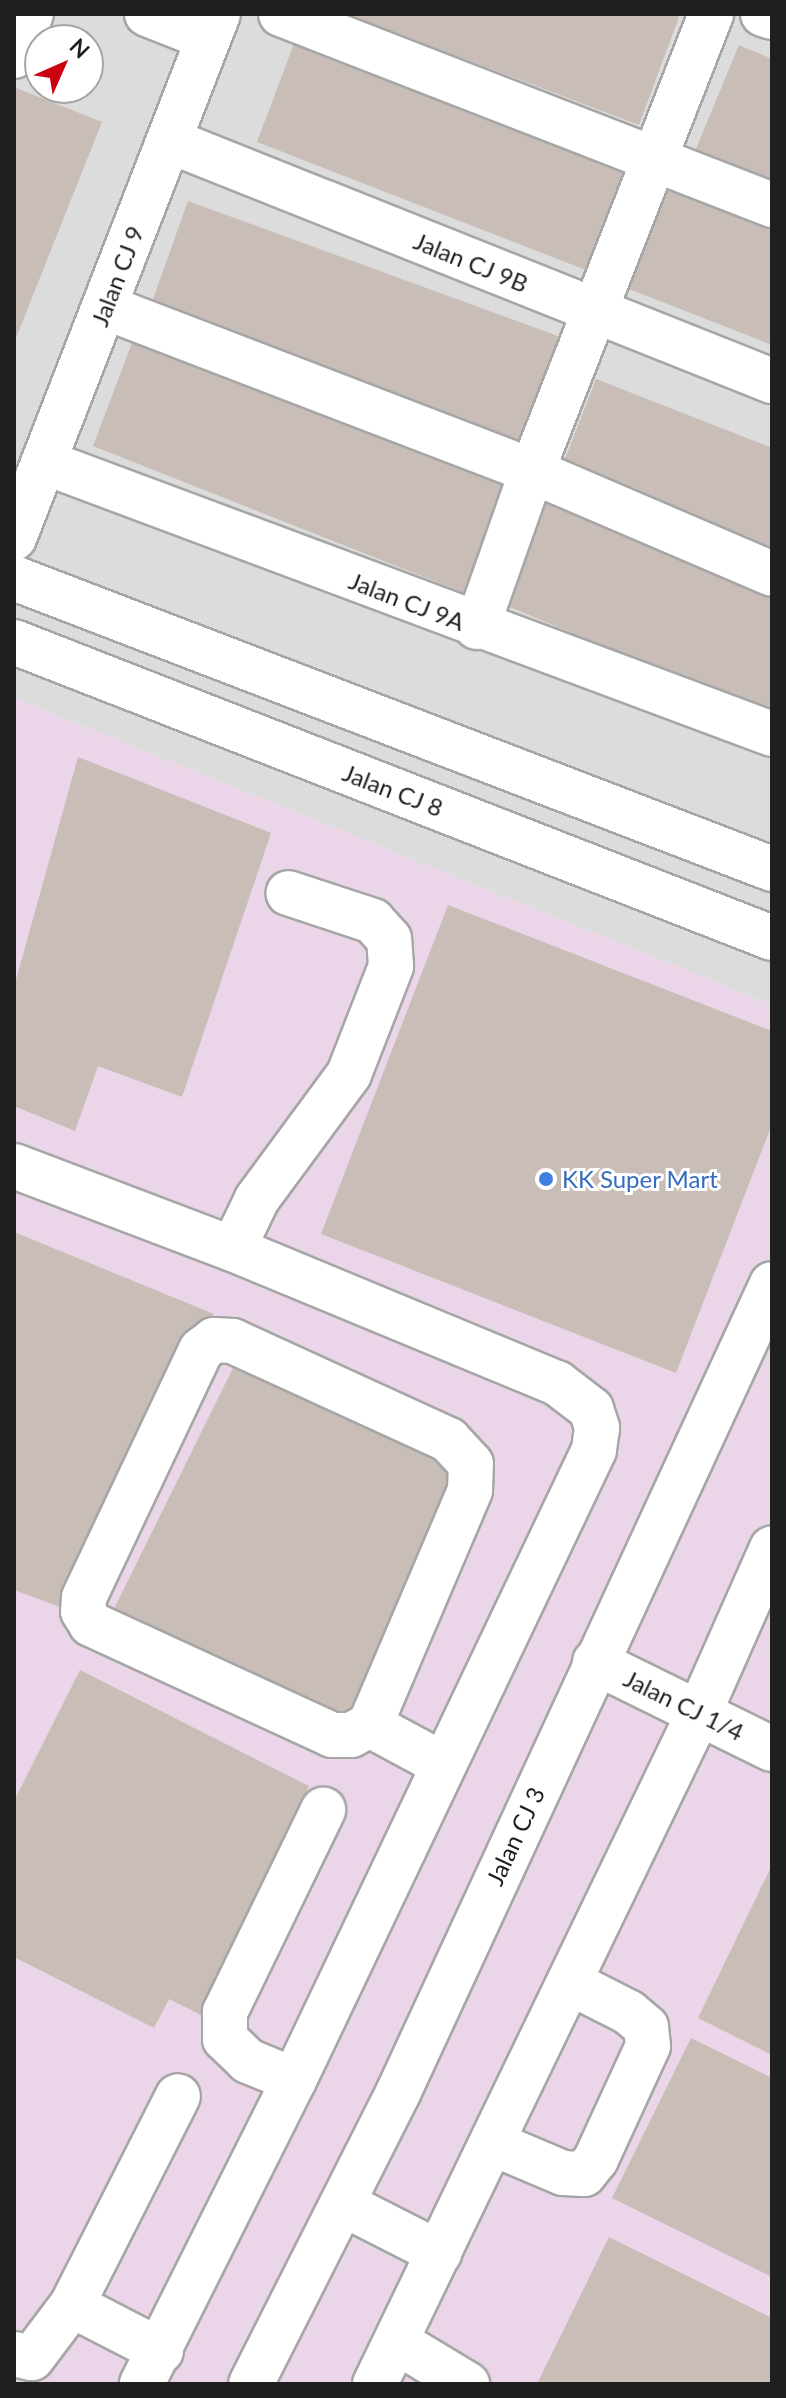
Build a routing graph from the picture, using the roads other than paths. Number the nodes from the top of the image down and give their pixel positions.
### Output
1 (31, 14) edge
2 (147, 14) edge
3 (281, 14) edge
4 (711, 14) edge
5 (763, 14) edge
6 (772, 17) edge
7 (213, 26) edge
8 (14, 56) edge
9 (170, 141) junction
10 (654, 157) junction
11 (772, 205) edge
12 (105, 307) junction
13 (593, 312) junction
14 (772, 381) edge
15 (44, 462) junction
16 (532, 471) junction
17 (14, 538) edge
18 (772, 574) edge
19 (14, 578) edge
20 (477, 627) junction
21 (14, 642) edge
22 (772, 734) edge
23 (772, 869) edge
24 (288, 893) dead end
25 (769, 939) edge
26 (14, 1166) edge
27 (233, 1249) junction
28 (772, 1284) edge
29 (772, 1548) edge
30 (595, 1662) junction
31 (699, 1713) junction
32 (370, 1725) junction
33 (772, 1749) edge
34 (442, 1764) junction
35 (323, 1810) dead end
36 (569, 1982) junction
37 (294, 2080) junction
38 (178, 2096) dead end
39 (492, 2143) junction
40 (343, 2204) junction
41 (439, 2253) junction
42 (72, 2305) junction
43 (397, 2342) junction
44 (14, 2354) edge
45 (152, 2368) edge
46 (251, 2384) edge
47 (375, 2384) edge
48 (467, 2384) edge

1 - 8 street
2 - 7 street
3 - 10 street
4 - 10 street
5 - 6 street
7 - 9 street, Jalan CJ 9
9 - 12 street, Jalan CJ 9
9 - 13 street, Jalan CJ 9B
10 - 11 street
10 - 13 street
12 - 15 street, Jalan CJ 9
12 - 16 street
13 - 14 street, Jalan CJ 9B
13 - 16 street
15 - 17 street, Jalan CJ 9
15 - 20 street, Jalan CJ 9A
16 - 18 street
16 - 20 street
19 - 23 street
20 - 22 street, Jalan CJ 9A
21 - 25 street, Jalan CJ 8
24 - 27 street
26 - 27 street
27 - 34 street
28 - 30 street, Jalan CJ 3
29 - 31 street
30 - 31 street, Jalan CJ 1/4
30 - 40 street, Jalan CJ 3
31 - 33 street, Jalan CJ 1/4
31 - 36 street
32 - 32 street
32 - 34 street
34 - 37 street
35 - 37 street
36 - 39 street
36 - 39 street
37 - 45 street
38 - 42 street
39 - 41 street
40 - 41 street
40 - 46 street, Jalan CJ 3
41 - 43 street
42 - 44 street
42 - 45 street
43 - 47 street
43 - 48 street

